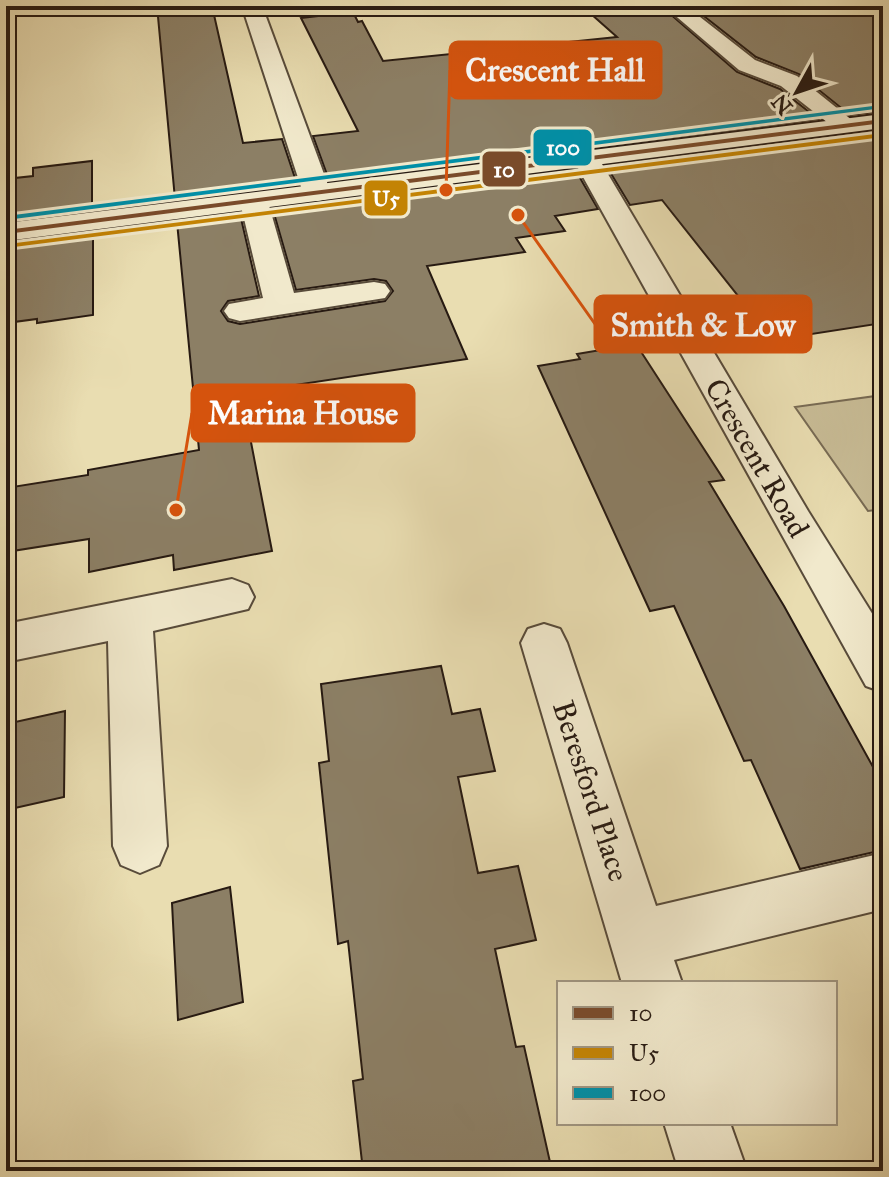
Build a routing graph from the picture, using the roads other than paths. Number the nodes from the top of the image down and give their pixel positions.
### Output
1 (252, 6) edge
2 (674, 6) edge
3 (883, 121) edge
4 (846, 125) junction
5 (586, 159) junction
6 (317, 193) junction
7 (254, 202) junction
8 (6, 232) edge
9 (374, 291) dead end
10 (281, 304) junction
11 (240, 311) dead end
12 (232, 597) dead end
13 (130, 618) junction
14 (6, 643) edge
15 (544, 643) dead end
16 (883, 672) edge
17 (140, 846) dead end
18 (883, 881) edge
19 (645, 961) edge
20 (698, 1125) edge
21 (713, 1171) edge

1 - 6 street
2 - 4 street
3 - 4 street
4 - 5 street
5 - 6 street
5 - 16 street, Crescent Road
6 - 7 street
7 - 8 street
7 - 10 street
9 - 10 street
10 - 11 street
12 - 13 street
13 - 14 street
13 - 17 street
15 - 19 street, Beresford Place
18 - 19 street, Beresford Place
20 - 21 street

